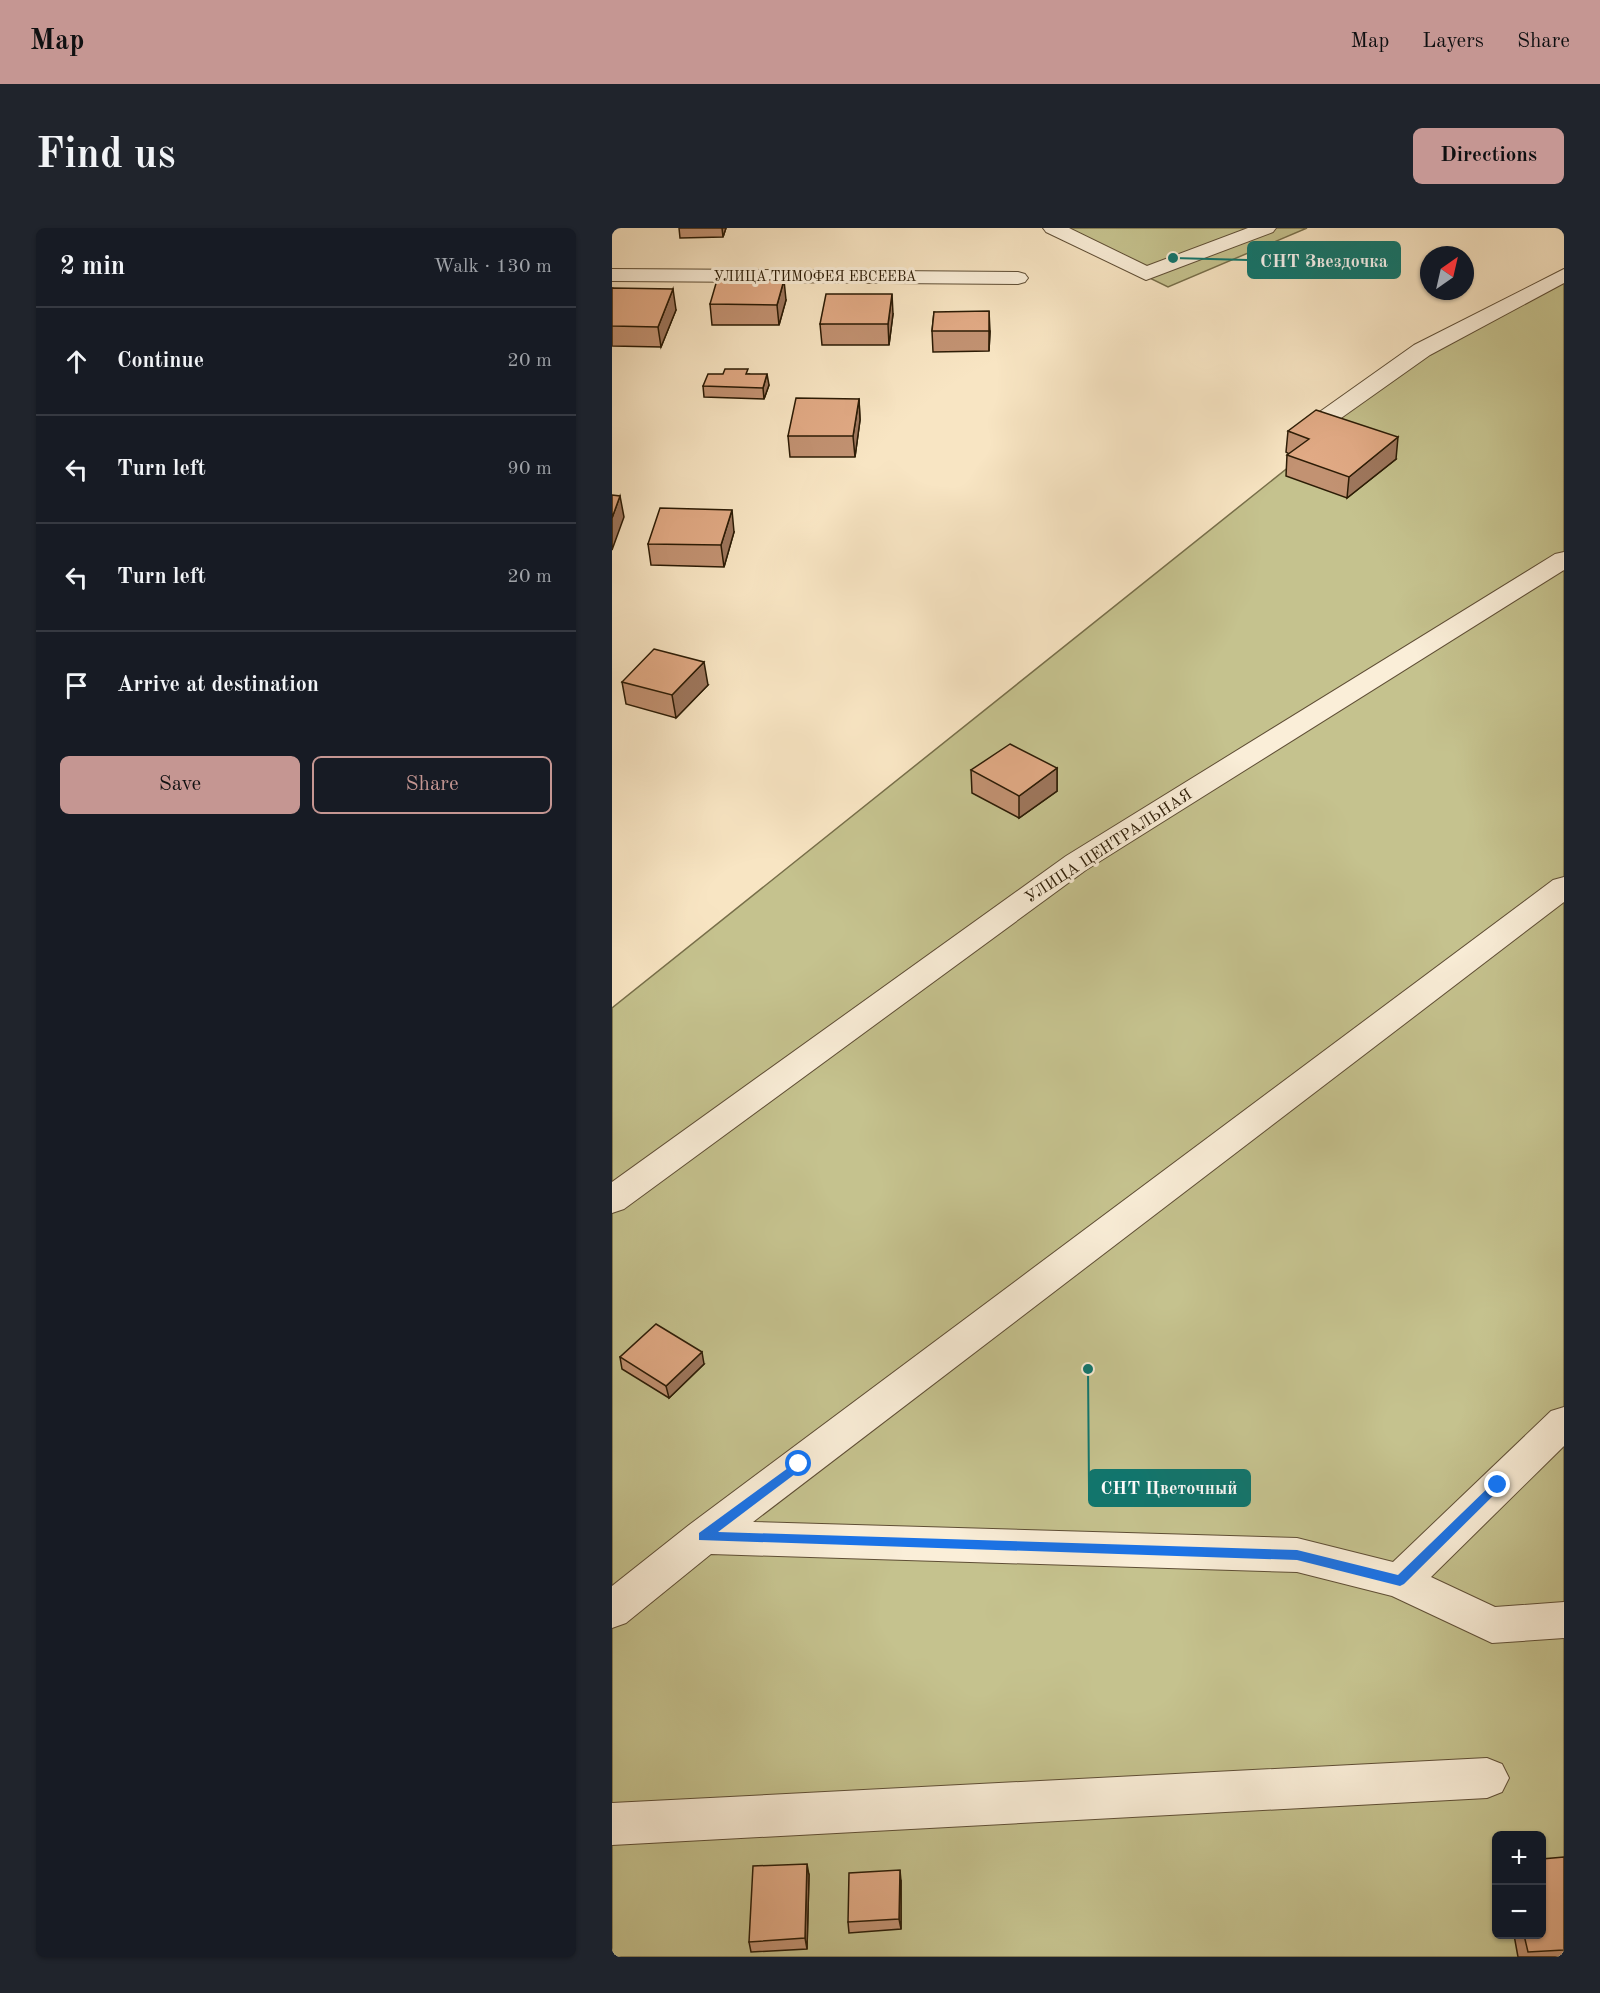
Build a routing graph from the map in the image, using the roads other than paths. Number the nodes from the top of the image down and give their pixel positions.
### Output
1 (1053, 228) edge
2 (1266, 228) edge
3 (612, 275) edge
4 (1564, 275) edge
5 (1018, 278) dead end
6 (1319, 423) edge
7 (1564, 560) edge
8 (1564, 887) edge
9 (612, 1200) edge
10 (1564, 1422) edge
11 (704, 1537) junction
12 (1400, 1581) junction
13 (612, 1610) edge
14 (1564, 1620) edge
15 (1487, 1778) dead end
16 (612, 1824) edge

1 - 2 street
3 - 5 street, УЛИЦА ТИМОФЕЯ ЕВСЕЕВА
4 - 6 street
7 - 9 street, УЛИЦА ЦЕНТРАЛЬНАЯ
8 - 11 street
10 - 12 street
11 - 12 street
11 - 13 street
12 - 14 street
15 - 16 street

